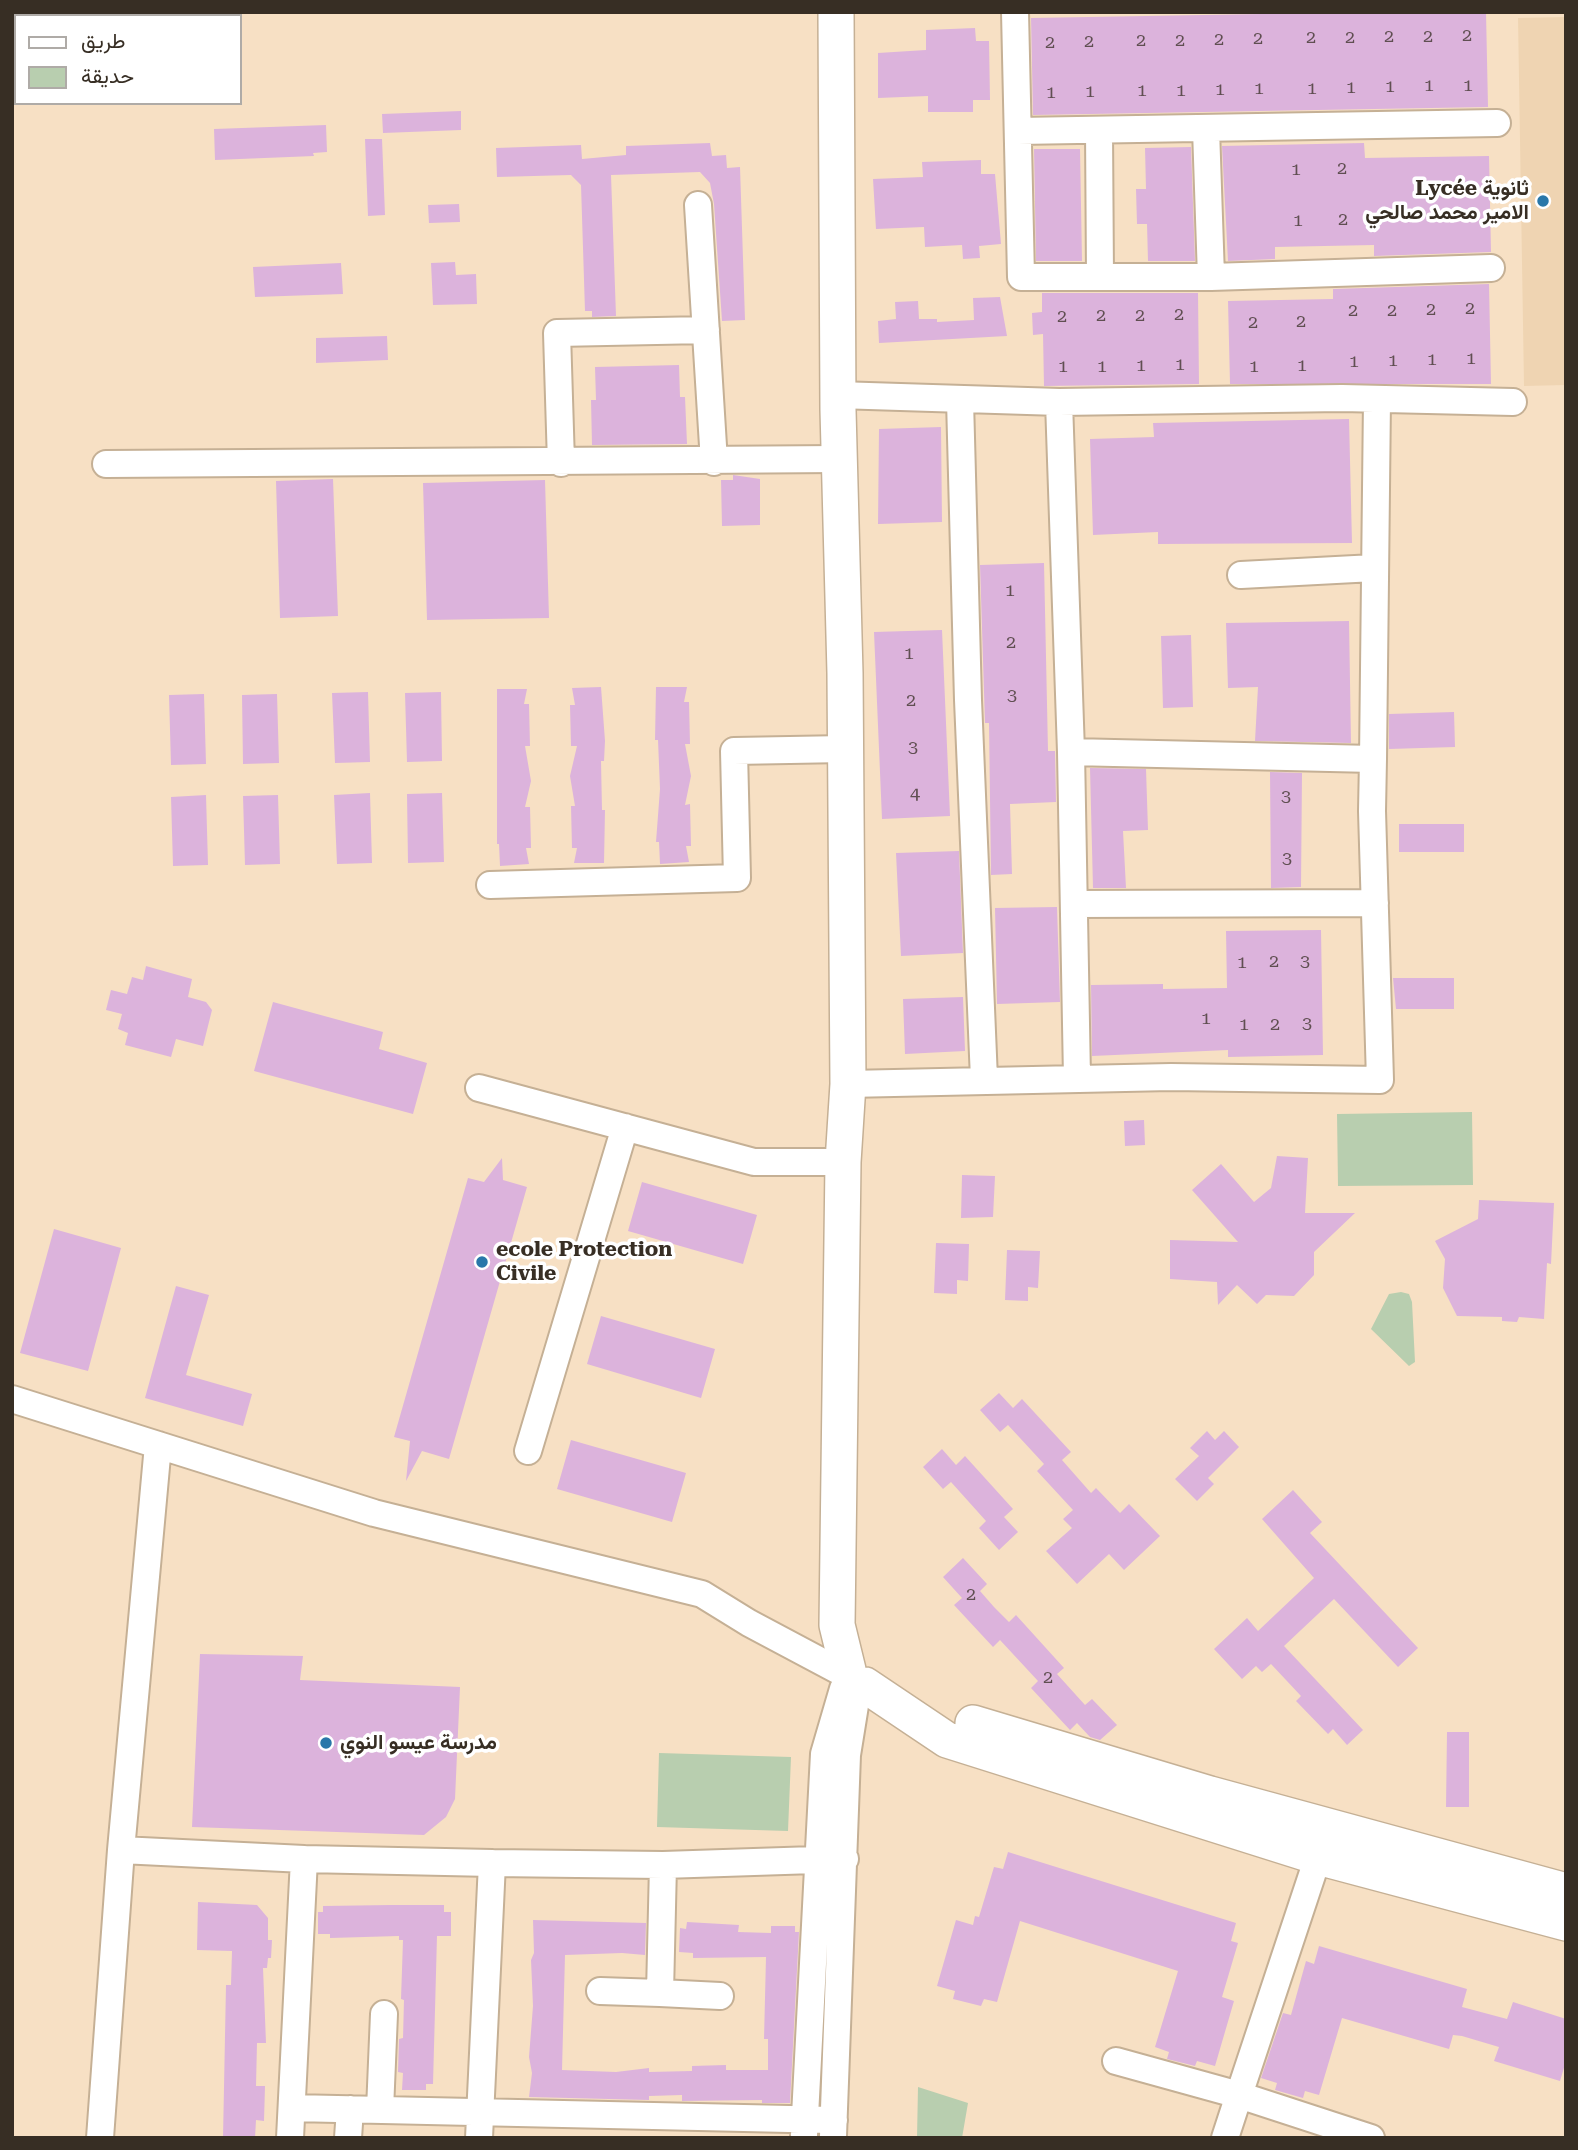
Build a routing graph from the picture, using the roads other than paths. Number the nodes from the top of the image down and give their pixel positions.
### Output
1 (835, 12) edge
2 (1015, 12) edge
3 (1497, 122) dead end
4 (1206, 129) junction
5 (1099, 130) junction
6 (1018, 131) junction
7 (698, 205) dead end
8 (1491, 268) dead end
9 (1100, 277) junction
10 (1211, 277) junction
11 (706, 330) junction
12 (838, 395) junction
13 (1377, 399) junction
14 (960, 400) junction
15 (1513, 401) dead end
16 (1059, 402) junction
17 (839, 459) junction
18 (714, 462) junction
19 (561, 463) junction
20 (106, 464) dead end
21 (1374, 568) junction
22 (1241, 575) dead end
23 (845, 749) junction
24 (1071, 752) junction
25 (1373, 759) junction
26 (490, 885) dead end
27 (1375, 903) junction
28 (1074, 904) junction
29 (1077, 1078) junction
30 (985, 1079) junction
31 (848, 1084) junction
32 (479, 1088) dead end
33 (625, 1127) junction
34 (843, 1162) junction
35 (12, 1399) edge
36 (158, 1445) junction
37 (528, 1451) dead end
38 (851, 1682) junction
39 (901, 1709) junction
40 (121, 1850) junction
41 (1318, 1857) junction
42 (816, 1858) junction
43 (304, 1859) junction
44 (845, 1859) junction
45 (492, 1863) junction
46 (663, 1865) junction
47 (1566, 1891) edge
48 (1566, 1923) edge
49 (600, 1992) dead end
50 (660, 1993) junction
51 (720, 1996) dead end
52 (384, 2014) dead end
53 (1116, 2061) dead end
54 (1240, 2095) junction
55 (292, 2108) junction
56 (350, 2109) junction
57 (380, 2110) junction
58 (479, 2125) edge
59 (570, 2127) edge
60 (649, 2127) edge
61 (731, 2128) edge
62 (804, 2129) edge
63 (834, 2129) edge
64 (100, 2138) edge
65 (290, 2138) edge
66 (348, 2138) edge
67 (1225, 2138) edge
68 (1371, 2138) edge

1 - 12 main road
2 - 6 street
3 - 4 street
4 - 5 street
4 - 10 street
5 - 6 street
5 - 9 street
6 - 9 street
7 - 11 street
8 - 10 street
9 - 10 street
11 - 18 street
11 - 19 street
12 - 14 street
12 - 17 main road
13 - 15 street
13 - 16 street
13 - 21 street
14 - 16 street
14 - 30 street
16 - 24 street
17 - 18 street
17 - 23 main road
18 - 19 street
19 - 20 street
21 - 22 street
21 - 25 street
23 - 26 street
23 - 31 main road
24 - 25 street
24 - 28 street
25 - 27 street
27 - 28 street
27 - 29 street
28 - 29 street
29 - 30 street
30 - 31 street
31 - 34 main road
32 - 33 street
33 - 34 street
33 - 37 street
34 - 38 main road
35 - 36 street
36 - 38 street
36 - 40 street
38 - 39 main road
38 - 42 street
38 - 44 street
39 - 41 main road
39 - 47 main road
40 - 43 street
40 - 64 street
41 - 48 main road
41 - 54 street
42 - 44 street
42 - 46 street
42 - 62 street
43 - 45 street
43 - 55 street
44 - 63 street
45 - 46 street
45 - 58 street
46 - 50 street
49 - 50 street
50 - 51 street
52 - 57 street
53 - 54 street
54 - 67 street
54 - 68 street
55 - 56 street
55 - 65 street
56 - 57 street
56 - 66 street
57 - 58 street
58 - 59 street
59 - 60 street
60 - 61 street
61 - 62 street
62 - 63 street

